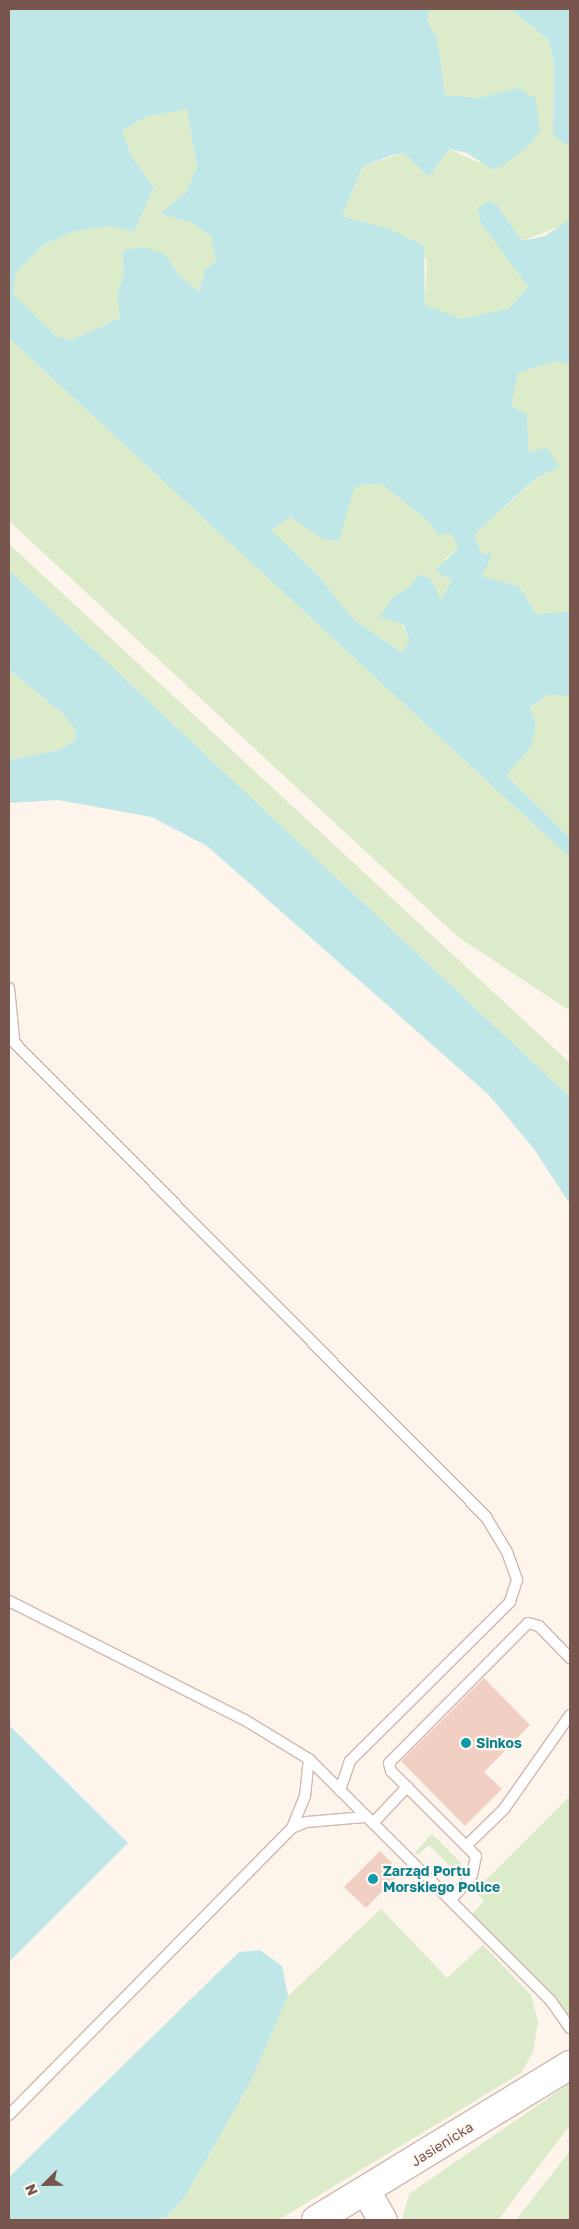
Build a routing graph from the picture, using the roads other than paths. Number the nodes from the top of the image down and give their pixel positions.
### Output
1 (9, 988) edge
2 (11, 1038) edge
3 (9, 1601) edge
4 (570, 1658) edge
5 (570, 1715) edge
6 (309, 1759) junction
7 (407, 1787) junction
8 (340, 1790) junction
9 (370, 1820) junction
10 (292, 1828) junction
11 (466, 1846) junction
12 (451, 1900) junction
13 (570, 2028) edge
14 (569, 2066) edge
15 (9, 2115) edge
16 (374, 2205) edge
17 (316, 2220) edge
18 (346, 2220) edge

1 - 2 lane
2 - 8 lane
3 - 6 lane
4 - 7 lane
5 - 11 lane
6 - 8 lane
6 - 10 lane
7 - 9 lane
7 - 11 lane
8 - 9 lane
9 - 10 lane
9 - 12 lane
10 - 15 lane
11 - 12 lane
12 - 13 lane
14 - 16 main road, Jasienicka
14 - 16 main road, Jasienicka
16 - 17 main road, Jasienicka
16 - 18 main road, Jasienicka

